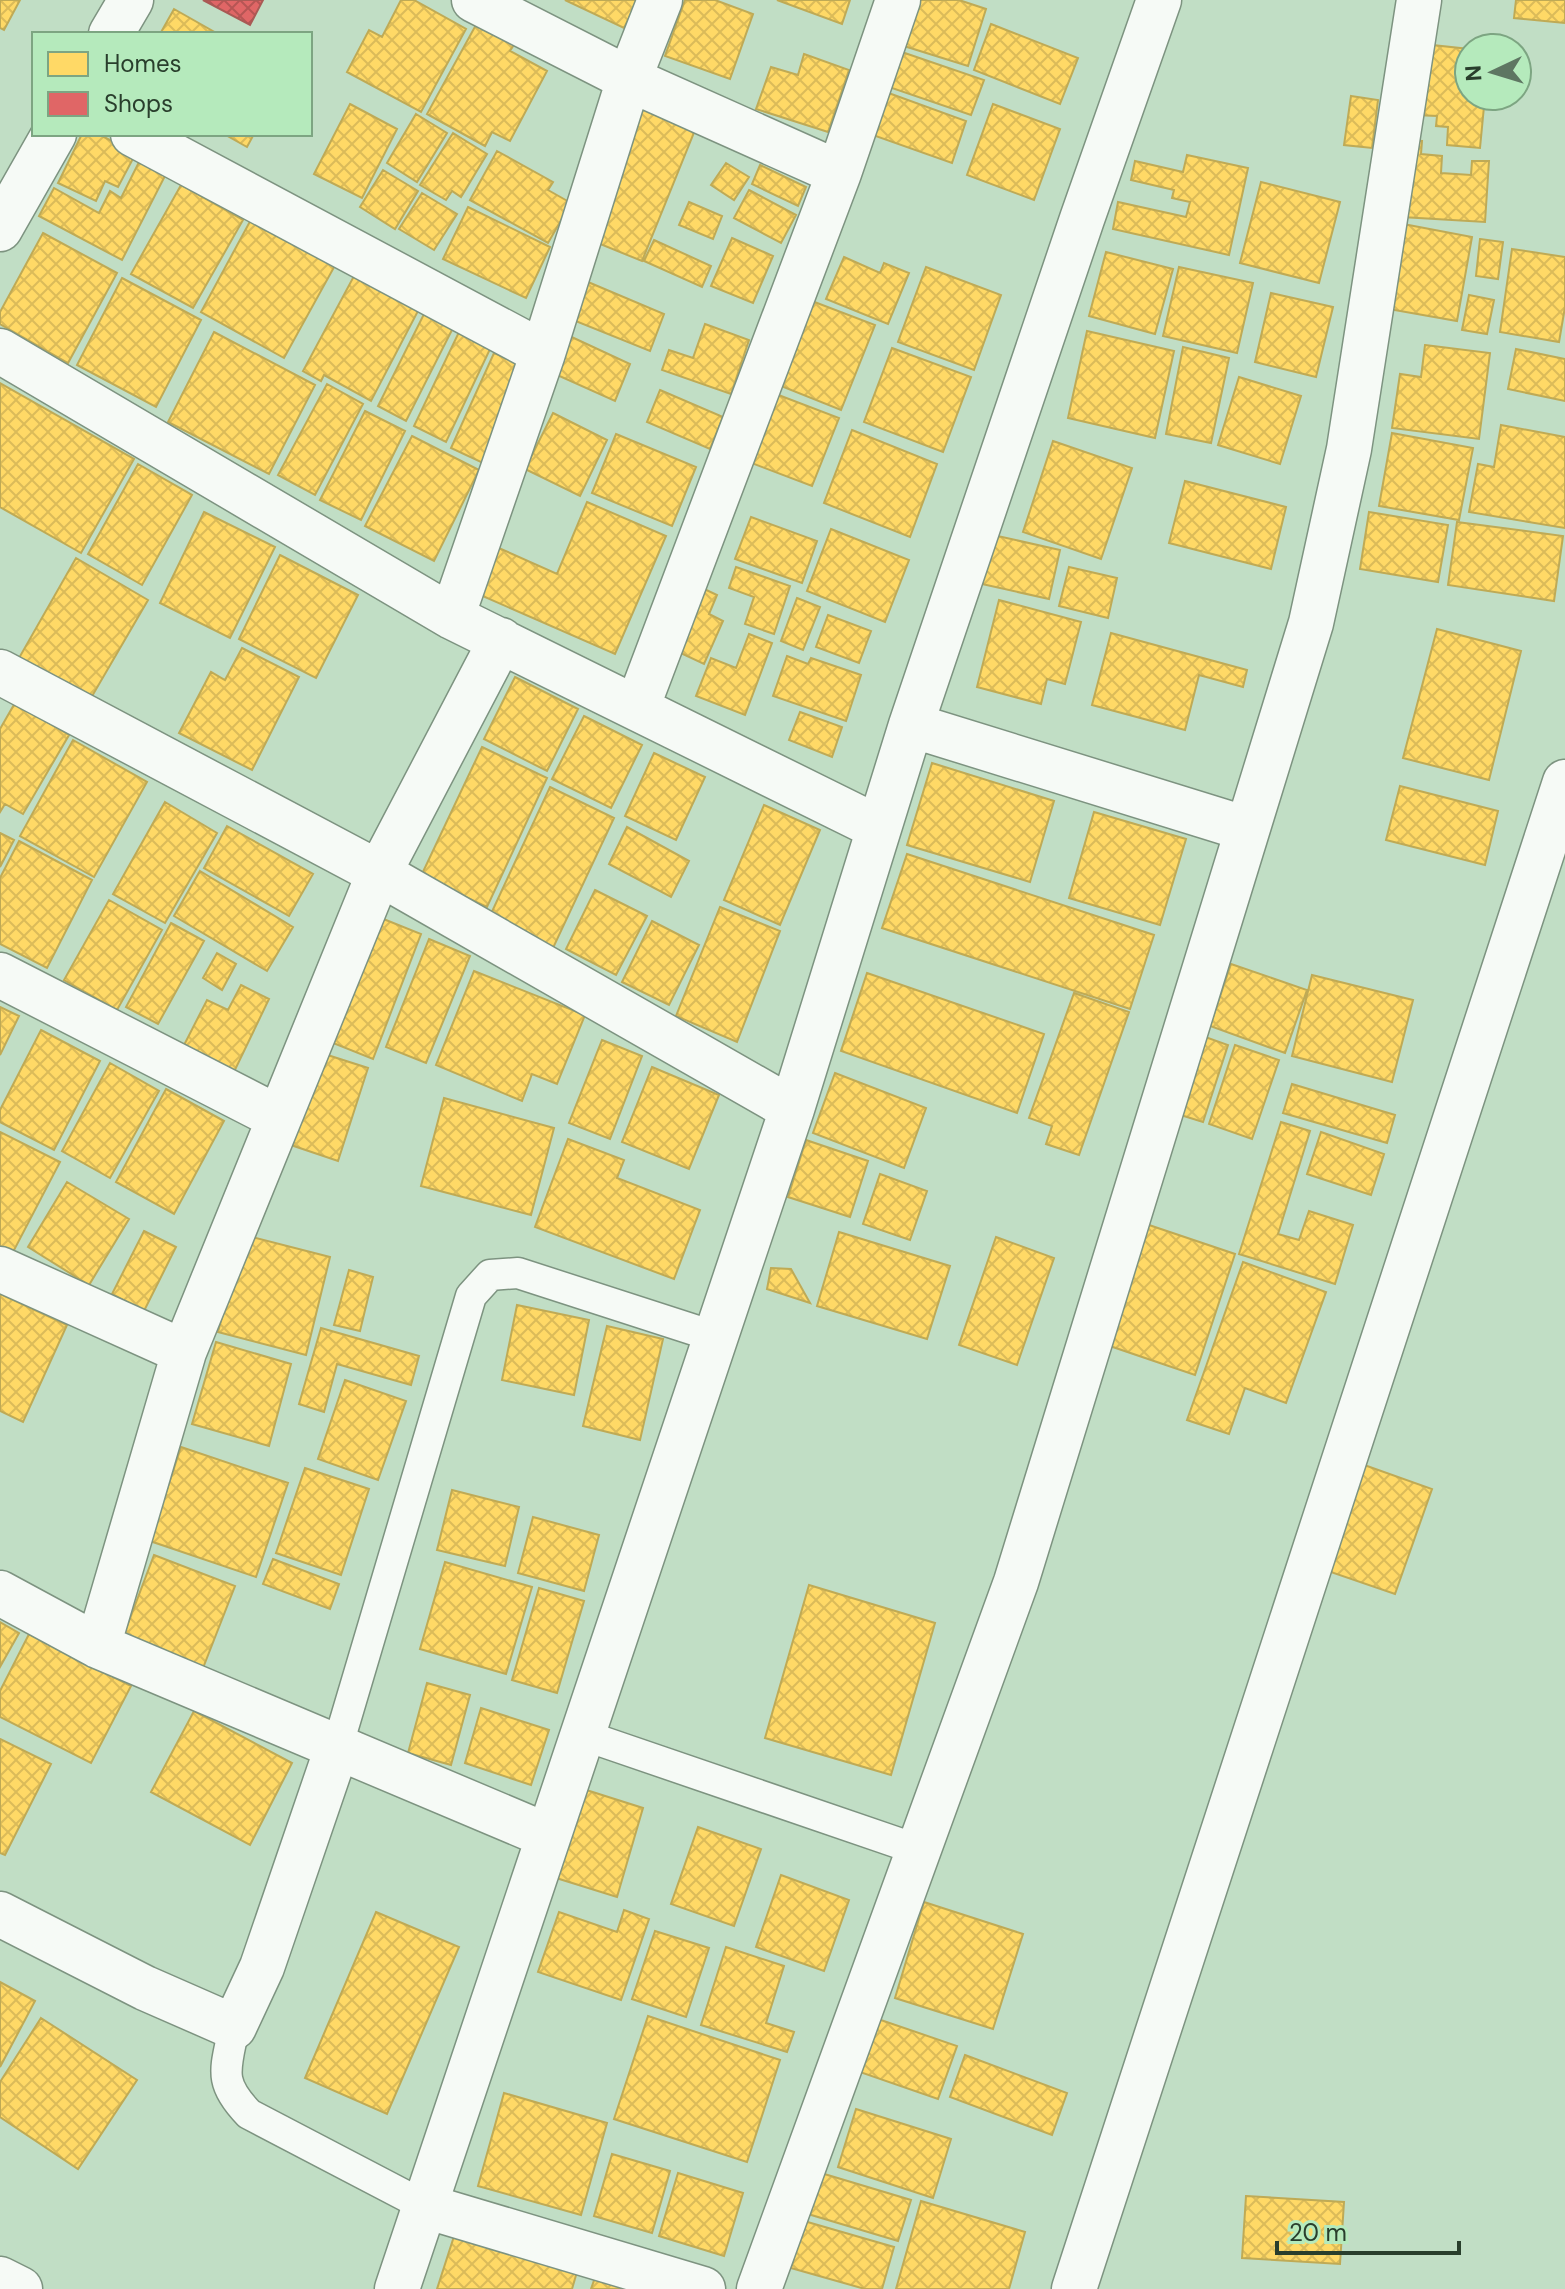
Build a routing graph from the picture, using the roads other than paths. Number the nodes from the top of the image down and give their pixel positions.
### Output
1 (131, 0) edge
2 (474, 0) edge
3 (660, 0) edge
4 (898, 0) edge
5 (1159, 0) edge
6 (1419, 0) edge
7 (112, 32) edge
8 (629, 79) junction
9 (53, 136) edge
10 (137, 136) edge
11 (839, 173) junction
12 (0, 229) edge
13 (0, 351) edge
14 (543, 353) junction
15 (452, 617) junction
16 (501, 640) junction
17 (0, 672) edge
18 (637, 708) junction
19 (911, 725) junction
20 (1565, 782) edge
21 (877, 827) junction
22 (1247, 829) junction
23 (379, 873) junction
24 (0, 975) edge
25 (792, 1109) junction
26 (279, 1118) junction
27 (0, 1269) edge
28 (716, 1337) junction
29 (184, 1352) junction
30 (0, 1593) edge
31 (98, 1646) junction
32 (583, 1735) junction
33 (337, 1748) junction
34 (548, 1836) junction
35 (919, 1850) junction
36 (0, 1914) edge
37 (234, 2027) junction
38 (425, 2206) junction
39 (0, 2279) edge
40 (20, 2289) edge
41 (397, 2289) edge
42 (703, 2289) edge
43 (759, 2289) edge
44 (1074, 2289) edge

1 - 7 street
2 - 8 street
3 - 8 street
4 - 11 street
5 - 19 street
6 - 22 street
8 - 11 street
8 - 14 street
9 - 12 street
10 - 14 street
11 - 18 street
13 - 15 street
14 - 15 street
15 - 16 street
16 - 18 street
16 - 23 street
17 - 23 street
18 - 21 street
19 - 21 street
19 - 22 street
20 - 44 street
21 - 25 street
22 - 35 street
23 - 25 street
23 - 26 street
24 - 26 street
25 - 28 street
26 - 29 street
27 - 29 street
28 - 32 street
28 - 33 lane
29 - 31 street
30 - 31 street
31 - 33 street
32 - 34 street
32 - 35 lane
33 - 34 street
33 - 37 street
34 - 38 street
35 - 43 street
36 - 37 street
37 - 38 lane
38 - 41 street
38 - 42 street
39 - 40 street

